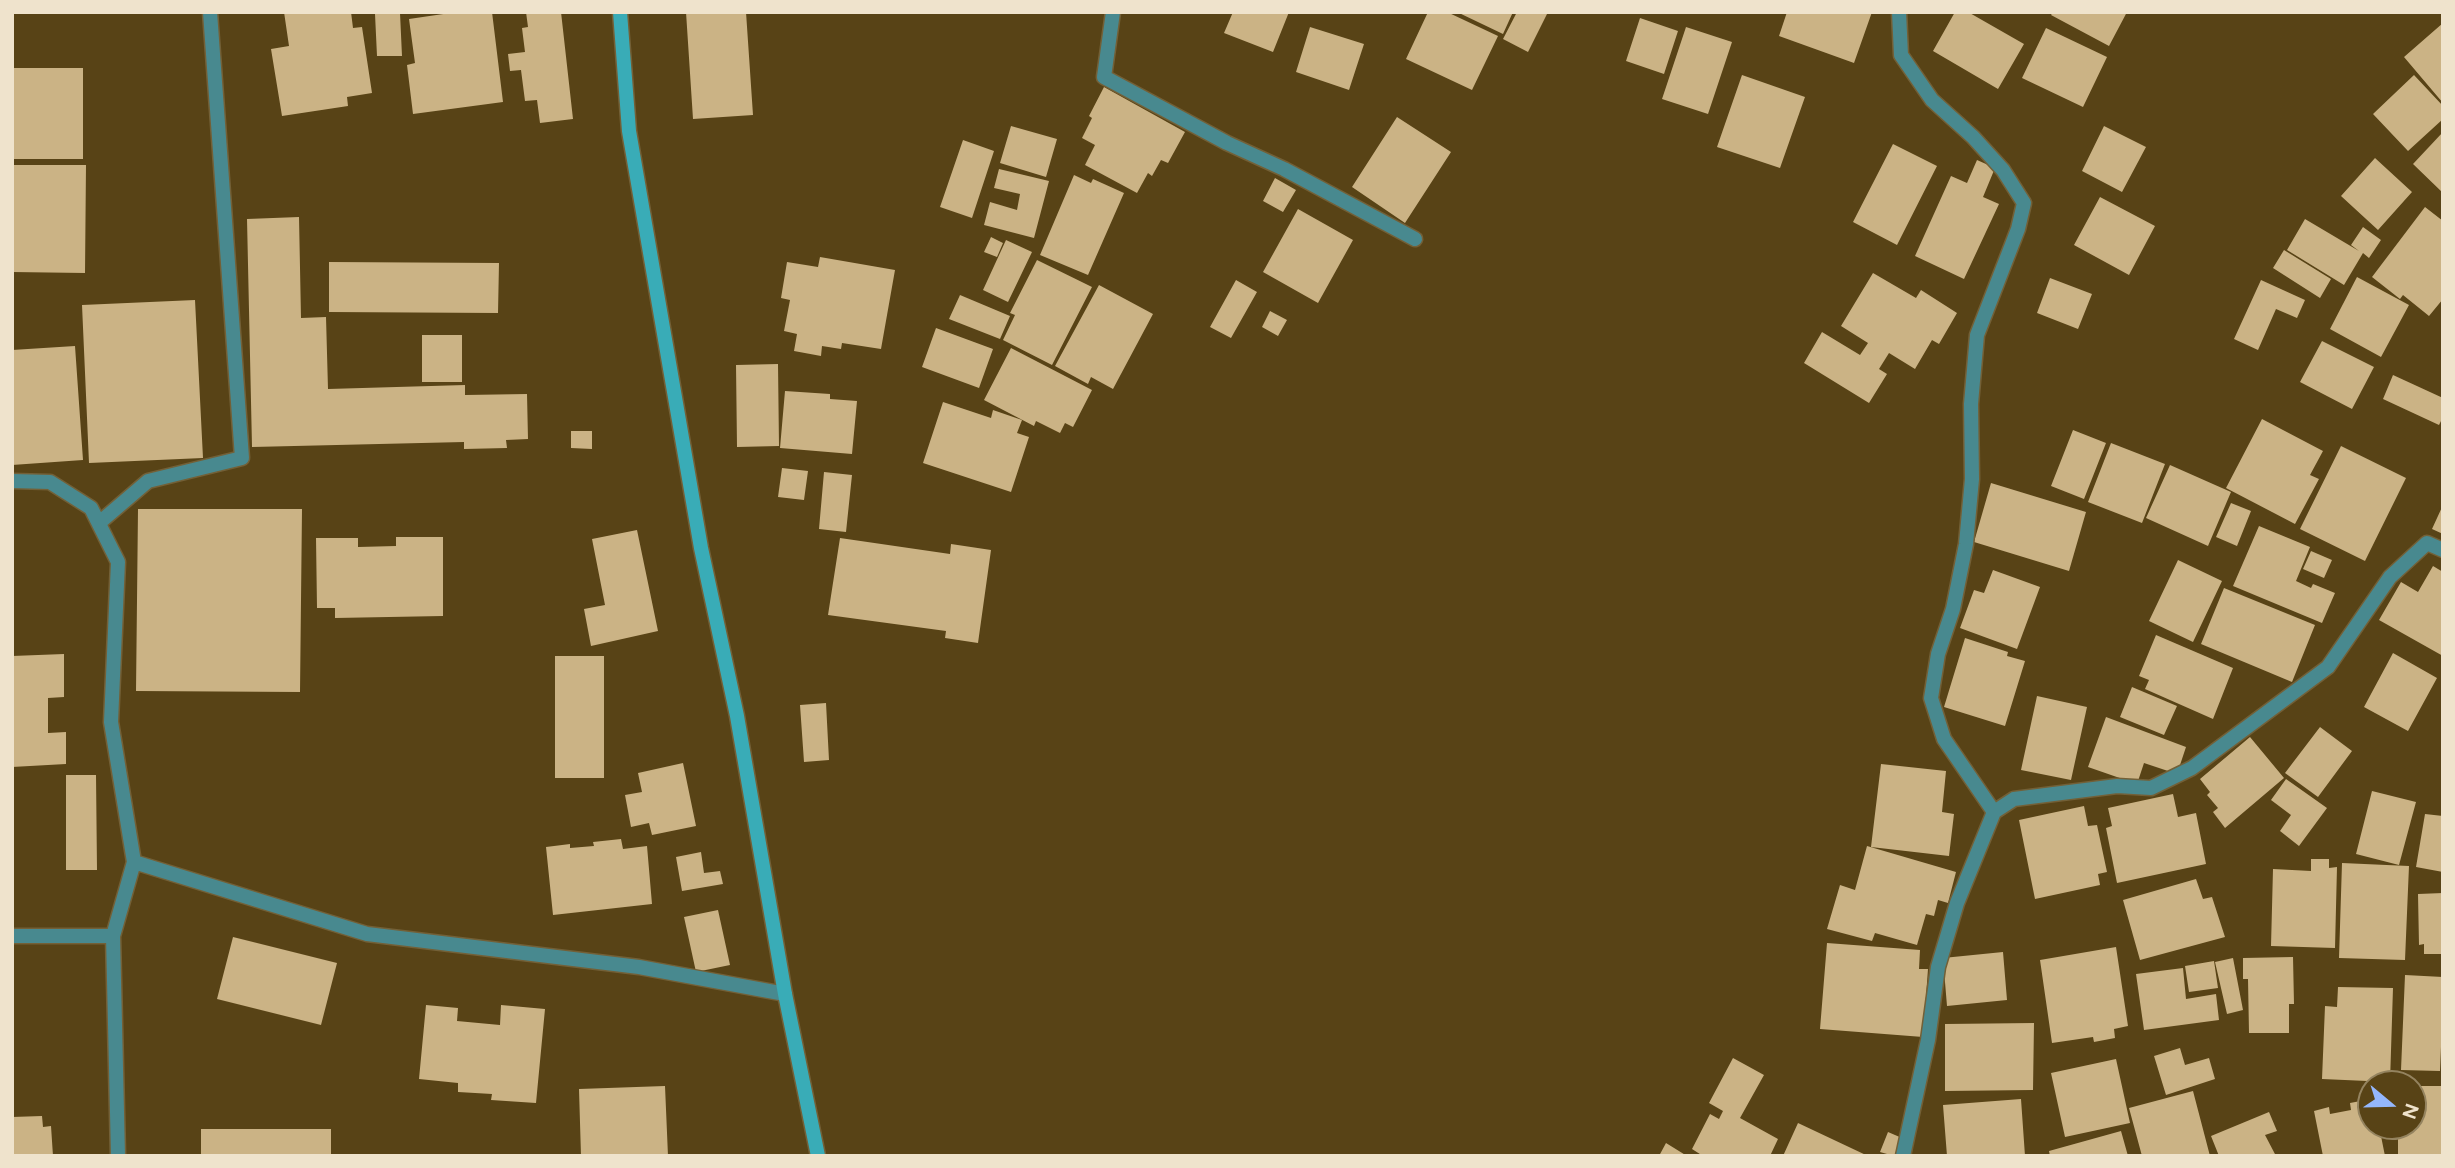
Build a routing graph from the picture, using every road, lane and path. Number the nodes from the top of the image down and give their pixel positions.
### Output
1 (210, 12) edge
2 (620, 12) edge
3 (1113, 12) edge
4 (1899, 12) edge
5 (1415, 239) dead end
6 (12, 481) edge
7 (99, 523) junction
8 (2443, 550) edge
9 (1994, 812) junction
10 (134, 862) junction
11 (12, 936) edge
12 (113, 936) junction
13 (785, 994) junction
14 (118, 1156) edge
15 (818, 1156) edge
16 (1903, 1156) edge

1 - 7 street
2 - 13 street
3 - 5 street
4 - 9 street
6 - 7 street
7 - 10 street
8 - 9 street
9 - 16 street
10 - 12 street
10 - 13 street
11 - 12 street
12 - 14 street
13 - 15 street

